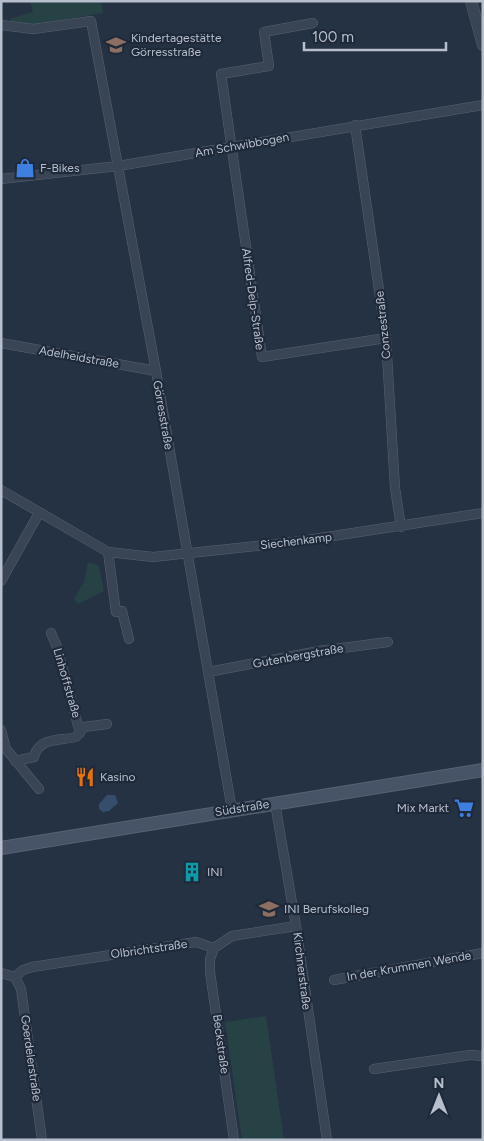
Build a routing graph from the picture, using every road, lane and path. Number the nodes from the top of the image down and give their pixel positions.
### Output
1 (471, 1) edge
2 (313, 23) dead end
3 (2, 28) edge
4 (483, 45) edge
5 (483, 105) edge
6 (354, 125) junction
7 (231, 147) junction
8 (118, 166) junction
9 (1, 179) edge
10 (386, 338) junction
11 (1, 343) edge
12 (156, 371) junction
13 (1, 490) edge
14 (39, 513) junction
15 (483, 513) edge
16 (401, 527) junction
17 (108, 552) junction
18 (187, 553) junction
19 (1, 581) edge
20 (51, 634) dead end
21 (129, 639) dead end
22 (388, 642) dead end
23 (208, 672) junction
24 (107, 724) dead end
25 (1, 730) edge
26 (80, 733) junction
27 (14, 761) junction
28 (483, 770) edge
29 (39, 789) dead end
30 (275, 803) junction
31 (232, 810) junction
32 (1, 848) edge
33 (296, 926) junction
34 (214, 948) junction
35 (483, 953) edge
36 (1, 973) edge
37 (15, 977) junction
38 (334, 980) dead end
39 (483, 1056) edge
40 (374, 1069) dead end
41 (42, 1140) edge
42 (234, 1140) edge
43 (327, 1140) edge

1 - 4 street
2 - 7 street
3 - 8 street, Görresstraße
5 - 6 street, Am Schwibbogen
6 - 7 street, Am Schwibbogen
6 - 10 street, Conzestraße
7 - 8 street, Am Schwibbogen
7 - 10 street, Alfred-Delp-Straße
8 - 9 street, Am Schwibbogen
8 - 12 street, Görresstraße
10 - 16 street, Conzestraße
11 - 12 street, Adelheidstraße
12 - 18 street, Görresstraße
13 - 14 street, Siechenkamp
14 - 17 street, Siechenkamp
14 - 19 street
15 - 16 street, Siechenkamp
16 - 18 street, Siechenkamp
17 - 18 street, Siechenkamp
17 - 21 street
18 - 23 street, Görresstraße
20 - 26 street, Linhoffstraße
22 - 23 street, Gutenbergstraße
23 - 31 street, Görresstraße
24 - 26 street, Linhoffstraße
25 - 27 street
26 - 27 street, Linhoffstraße
27 - 29 street
28 - 30 main road, Südstraße
30 - 31 main road, Südstraße
30 - 33 street, Kirchnerstraße
31 - 32 main road, Südstraße
33 - 34 street
33 - 43 street, Kirchnerstraße
34 - 37 street, Olbrichtstraße
34 - 42 street, Beckstraße
35 - 38 street, In der Krummen Wende
36 - 37 street
37 - 41 street, Goerdelerstraße
39 - 40 street

